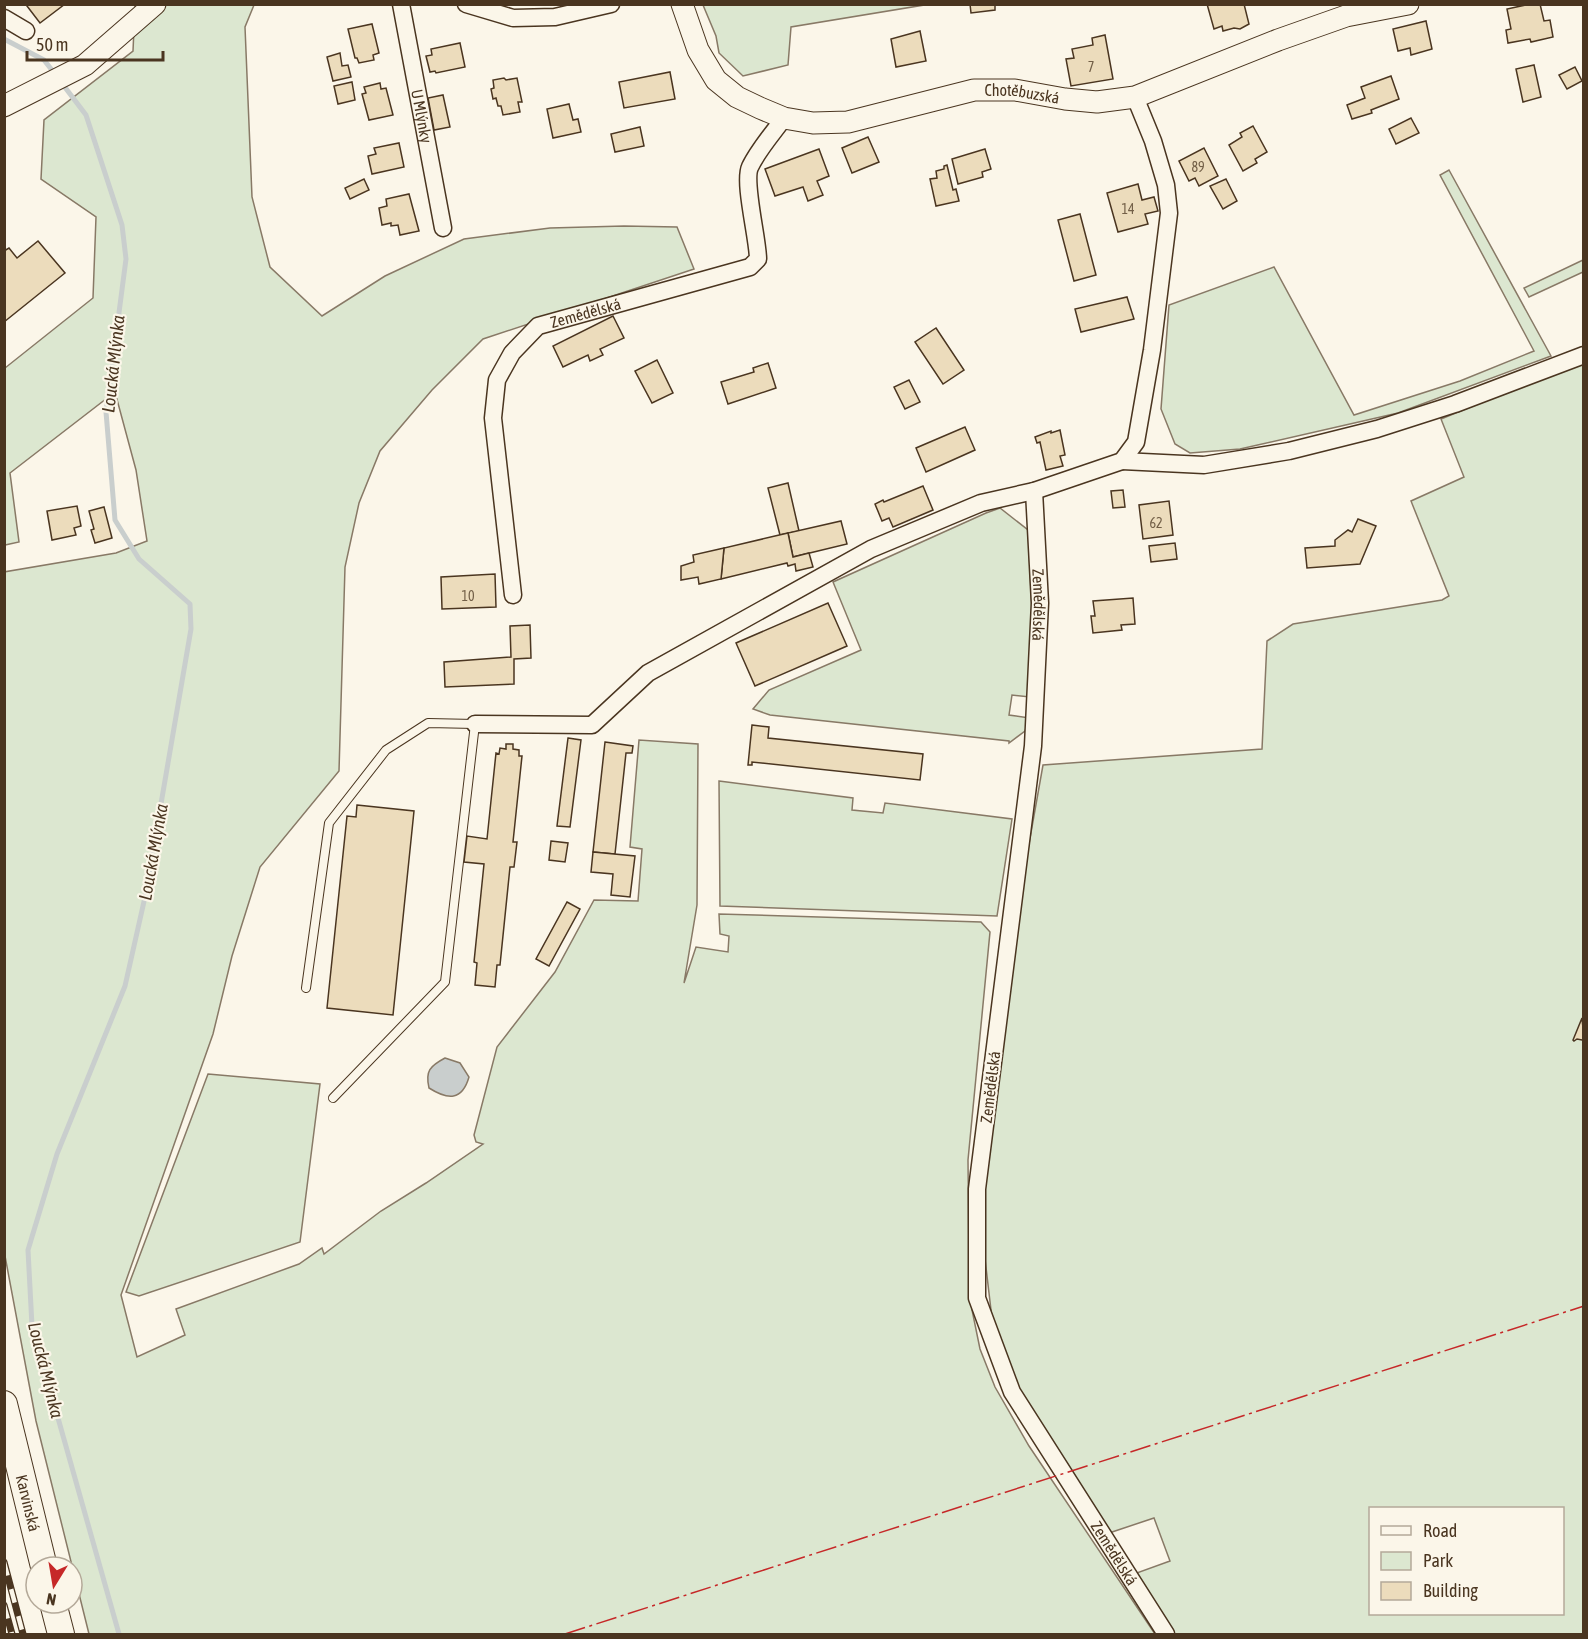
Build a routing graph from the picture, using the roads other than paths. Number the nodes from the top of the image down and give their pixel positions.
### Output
1 (155, 4) edge
2 (401, 4) edge
3 (465, 4) edge
4 (611, 4) edge
5 (682, 4) edge
6 (1408, 4) edge
7 (4, 18) edge
8 (26, 31) dead end
9 (1135, 97) junction
10 (4, 106) edge
11 (784, 118) junction
12 (443, 228) dead end
13 (1584, 356) edge
14 (1122, 461) junction
15 (1034, 491) junction
16 (513, 595) dead end
17 (475, 724) junction
18 (306, 987) dead end
19 (333, 1098) dead end
20 (4, 1404) edge
21 (41, 1555) edge
22 (56, 1615) edge
23 (62, 1635) edge
24 (1166, 1635) edge

1 - 10 street
2 - 12 street, U Mlýnky
3 - 4 street
5 - 11 street, Chotěbuzská
6 - 9 street, Chotěbuzská
7 - 8 street
9 - 11 street, Chotěbuzská
9 - 14 street
11 - 16 street, Zemědělská
13 - 14 street
14 - 15 street
15 - 17 street
15 - 24 street, Zemědělská
17 - 18 lane
17 - 19 lane
20 - 21 main road, Karvinská
22 - 23 main road

